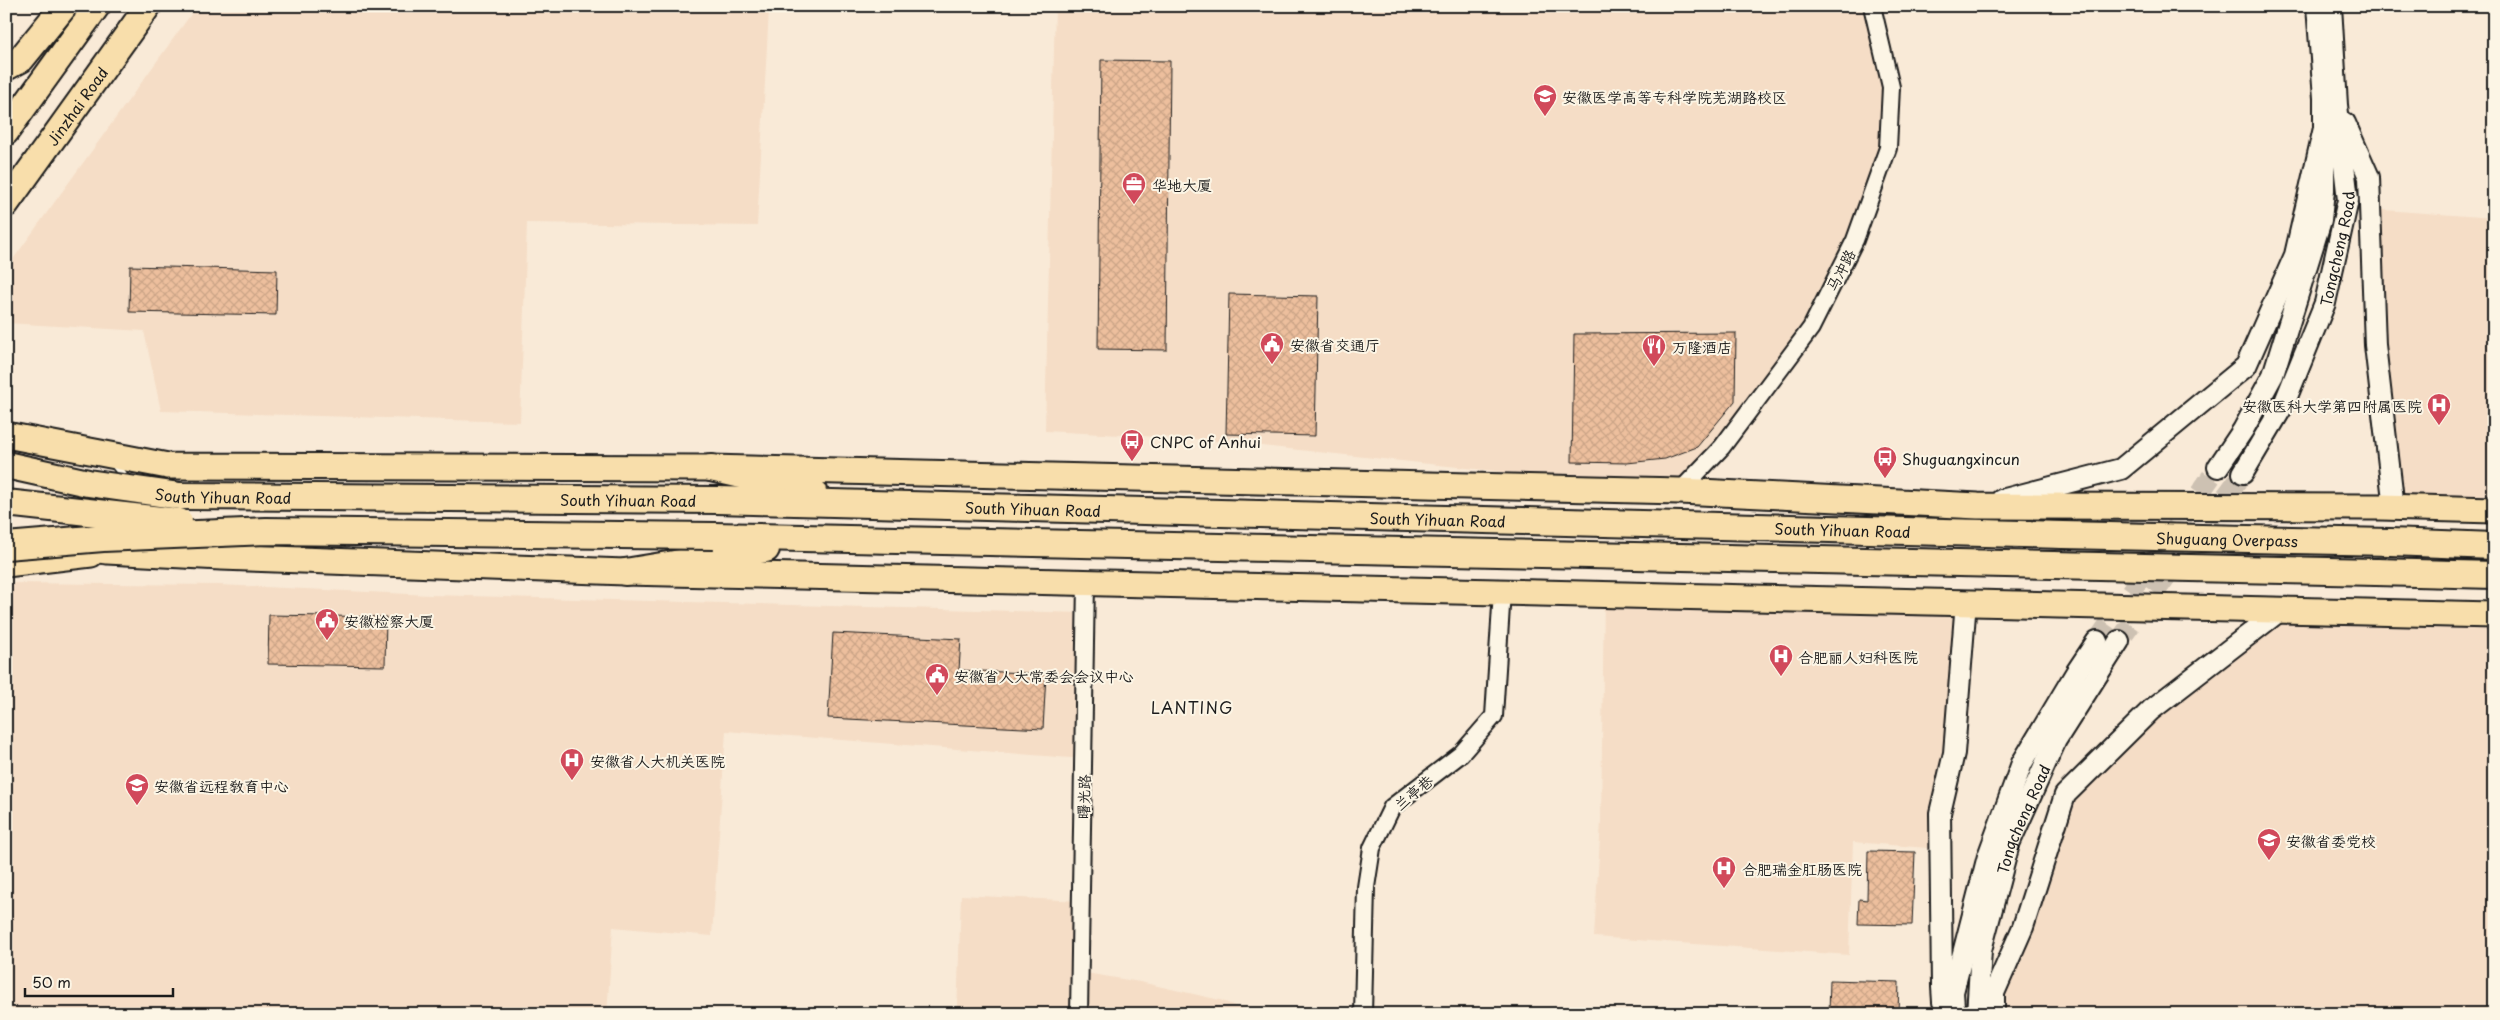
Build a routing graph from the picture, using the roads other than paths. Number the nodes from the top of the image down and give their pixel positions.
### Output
1 (64, 6) edge
2 (97, 6) edge
3 (148, 6) edge
4 (1872, 6) edge
5 (2317, 6) edge
6 (2332, 6) edge
7 (6, 68) edge
8 (2337, 105) junction
9 (2324, 128) junction
10 (6, 132) edge
11 (6, 204) edge
12 (6, 435) edge
13 (107, 454) junction
14 (6, 465) edge
15 (2218, 467) tunnel mouth
16 (711, 468) junction
17 (156, 473) junction
18 (2243, 473) tunnel mouth
19 (6, 476) edge
20 (88, 483) junction
21 (1680, 491) junction
22 (122, 494) dead end
23 (144, 496) dead end
24 (6, 503) edge
25 (870, 503) junction
26 (121, 504) dead end
27 (142, 505) dead end
28 (1978, 506) junction
29 (2394, 508) junction
30 (2494, 510) edge
31 (119, 522) dead end
32 (139, 522) dead end
33 (138, 531) dead end
34 (266, 531) junction
35 (2063, 535) joint
36 (831, 539) junction
37 (2494, 546) edge
38 (7, 548) edge
39 (150, 554) junction
40 (2053, 565) joint
41 (625, 572) junction
42 (2494, 575) edge
43 (1086, 581) junction
44 (1502, 591) junction
45 (1966, 601) junction
46 (2282, 609) junction
47 (2494, 614) edge
48 (2098, 641) tunnel mouth
49 (2119, 641) tunnel mouth
50 (1080, 1014) edge
51 (1363, 1014) edge
52 (1948, 1014) edge
53 (1955, 1014) edge
54 (1976, 1014) edge
55 (1994, 1014) edge

1 - 7 highway, bridge
2 - 10 main road
3 - 11 main road, Jinzhai Road
4 - 21 street, 马冲路
5 - 9 street, Tongcheng Road
6 - 8 street, Tongcheng Road
8 - 18 street, Tongcheng Road
8 - 29 street
9 - 15 street, Tongcheng Road
9 - 28 street
12 - 13 main road
13 - 17 main road
13 - 22 lane
14 - 20 highway, South Yihuan Road, bridge
16 - 17 main road
16 - 21 main road
16 - 25 highway
17 - 23 lane
19 - 20 highway, bridge
20 - 25 highway, South Yihuan Road, bridge
21 - 28 main road
24 - 34 highway, bridge
25 - 35 highway, South Yihuan Road
26 - 31 lane
27 - 32 lane
28 - 29 main road
29 - 30 main road
33 - 39 lane
34 - 36 highway, South Yihuan Road, bridge
34 - 38 highway, South Yihuan Road, bridge
35 - 37 highway, Shuguang Overpass, bridge
36 - 40 highway, South Yihuan Road
36 - 41 highway
38 - 39 main road
39 - 41 main road
40 - 42 highway, Shuguang Overpass, bridge
41 - 43 main road
43 - 44 main road
43 - 50 street, 曙光路
44 - 45 main road
44 - 51 street, 兰亭巷
45 - 46 main road
45 - 52 street
46 - 47 main road
46 - 55 street
48 - 53 street, Tongcheng Road
49 - 54 street, Tongcheng Road

